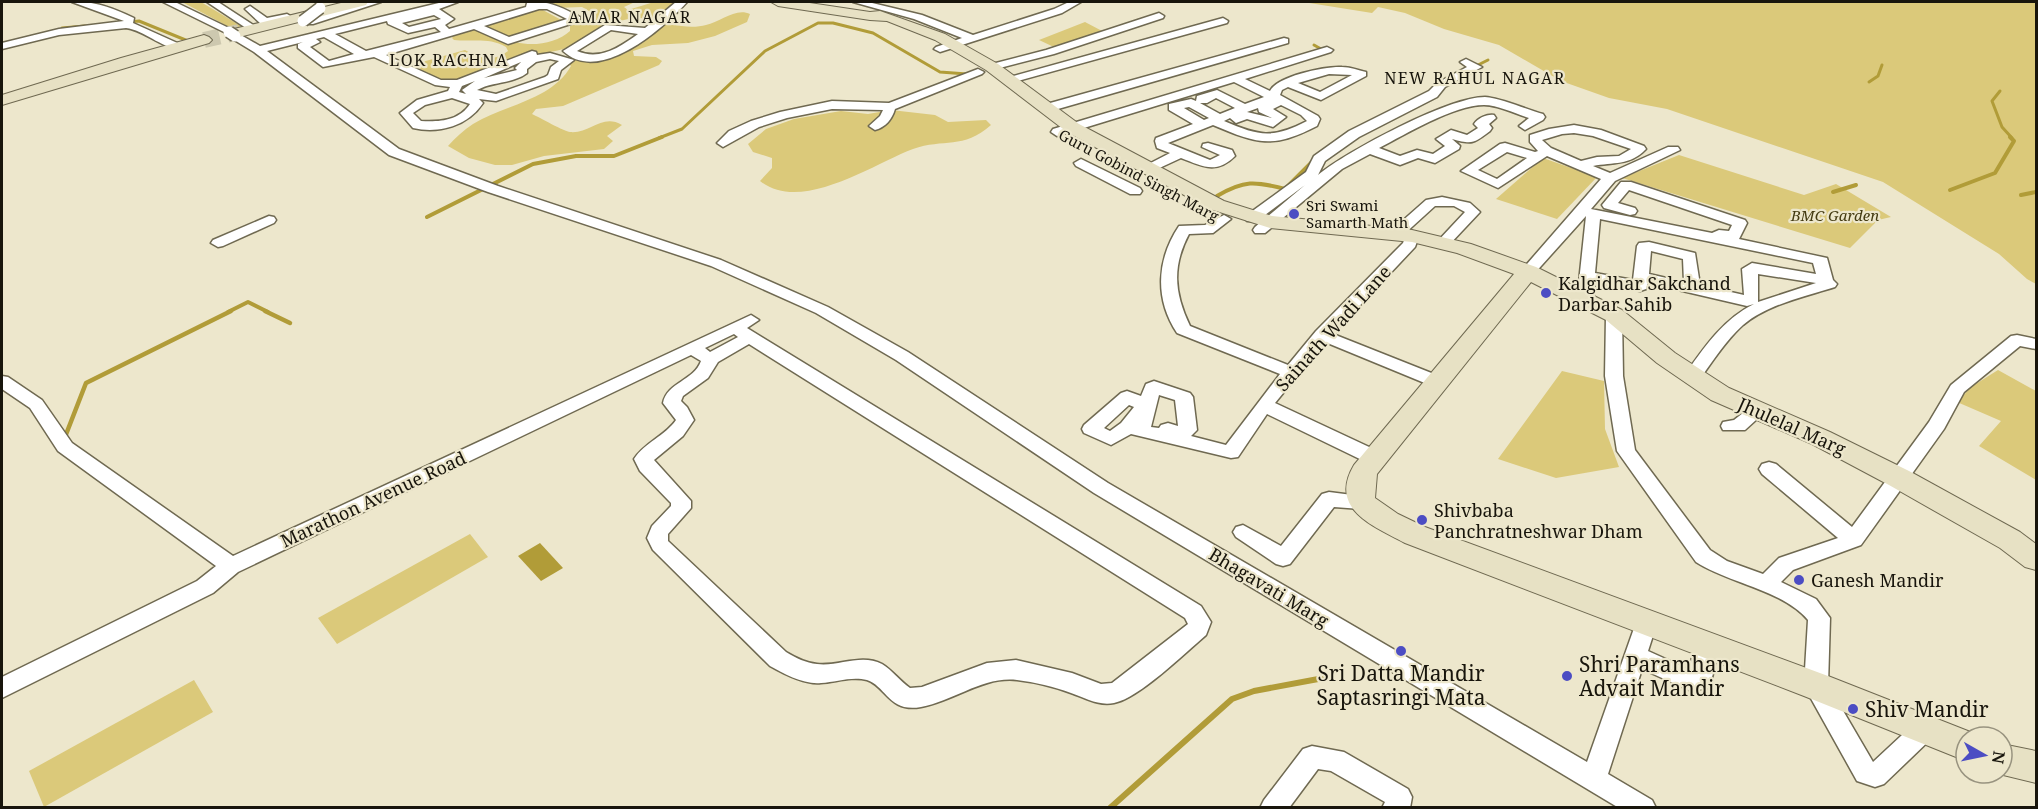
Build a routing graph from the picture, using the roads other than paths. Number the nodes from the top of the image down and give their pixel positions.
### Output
1 (77, 2) edge
2 (168, 2) edge
3 (212, 2) edge
4 (340, 2) edge
5 (350, 2) edge
6 (362, 2) edge
7 (376, 2) edge
8 (453, 2) edge
9 (682, 2) edge
10 (778, 2) edge
11 (858, 2) edge
12 (1076, 2) edge
13 (539, 3) edge
14 (495, 8) dead end
15 (250, 9) dead end
16 (840, 11) junction
17 (1160, 16) dead end
18 (1223, 21) dead end
19 (128, 23) junction
20 (436, 24) dead end
21 (474, 25) junction
22 (244, 28) junction
23 (448, 32) junction
24 (648, 32) junction
25 (326, 36) junction
26 (973, 39) junction
27 (204, 40) tunnel mouth
28 (1284, 41) dead end
29 (2, 46) edge
30 (178, 46) junction
31 (947, 47) junction
32 (258, 50) junction
33 (1327, 50) dead end
34 (370, 55) junction
35 (530, 56) junction
36 (1466, 62) dead end
37 (985, 70) junction
38 (1237, 79) junction
39 (1010, 80) junction
40 (484, 81) junction
41 (1287, 83) junction
42 (460, 86) junction
43 (1274, 98) junction
44 (2, 100) edge
45 (890, 108) junction
46 (1047, 108) junction
47 (1228, 116) junction
48 (1436, 116) junction
49 (1490, 118) dead end
50 (1454, 123) dead end
51 (874, 126) dead end
52 (1525, 126) dead end
53 (1065, 130) junction
54 (1398, 134) junction
55 (1416, 140) dead end
56 (723, 143) dead end
57 (1208, 147) dead end
58 (1369, 149) junction
59 (1673, 150) dead end
60 (1186, 155) junction
61 (1081, 163) dead end
62 (1581, 166) junction
63 (1159, 168) junction
64 (1116, 173) junction
65 (1610, 178) junction
66 (1135, 191) dead end
67 (1586, 210) junction
68 (1216, 212) junction
69 (269, 220) dead end
70 (1655, 220) junction
71 (1676, 221) dead end
72 (1261, 223) junction
73 (1736, 234) junction
74 (1406, 238) junction
75 (218, 243) dead end
76 (1443, 243) junction
77 (1525, 276) junction
78 (1641, 277) junction
79 (1829, 284) dead end
80 (1552, 285) joint
81 (1586, 288) junction
82 (1692, 288) junction
83 (1614, 315) junction
84 (1322, 335) junction
85 (2037, 344) edge
86 (701, 353) junction
87 (1290, 372) junction
88 (1693, 376) junction
89 (2, 381) edge
90 (1438, 382) junction
91 (1264, 405) junction
92 (1758, 410) junction
93 (1730, 426) dead end
94 (1138, 427) dead end
95 (1375, 458) junction
96 (1769, 469) dead end
97 (1899, 478) junction
98 (1361, 502) junction
99 (1243, 532) dead end
100 (1854, 540) junction
101 (2037, 559) edge
102 (227, 568) junction
103 (1766, 584) junction
104 (1646, 622) junction
105 (1669, 642) dead end
106 (1704, 650) junction
107 (1635, 656) junction
108 (2, 674) edge
109 (1816, 686) junction
110 (2, 688) edge
111 (1925, 729) junction
112 (1954, 741) edge
113 (2014, 762) edge
114 (2037, 767) edge
115 (1594, 779) junction
116 (1273, 807) edge
117 (1395, 807) edge
118 (1643, 807) edge

1 - 19 street
2 - 22 street
3 - 22 street
4 - 7 street, bridge
5 - 22 street
6 - 22 street
8 - 25 street
9 - 24 street
10 - 16 street, Guru Gobind Singh Marg
11 - 16 street
11 - 26 street
12 - 26 street
13 - 14 street
13 - 21 street
13 - 21 street
15 - 22 street
16 - 31 street, Guru Gobind Singh Marg
17 - 37 street
18 - 39 street
19 - 29 street
19 - 30 street
20 - 23 street
21 - 23 street
22 - 32 street, Bhagavati Marg
23 - 34 street
24 - 24 street
25 - 32 street
25 - 34 street
25 - 34 street
26 - 31 street
27 - 30 street
28 - 46 street
30 - 44 street
31 - 37 street, Guru Gobind Singh Marg
32 - 115 street, Bhagavati Marg
33 - 38 street
34 - 42 street
35 - 40 street
35 - 40 street
35 - 42 street
36 - 72 street
37 - 39 street, Guru Gobind Singh Marg
37 - 45 street
37 - 53 street, Guru Gobind Singh Marg
38 - 43 street
38 - 53 street
39 - 46 street, Guru Gobind Singh Marg
40 - 42 street
41 - 41 street
41 - 43 street
42 - 42 street
43 - 47 street
43 - 47 street
43 - 47 street
43 - 47 street
45 - 51 street
45 - 56 street
46 - 53 street, Guru Gobind Singh Marg
47 - 60 street
48 - 50 street
48 - 52 street
48 - 54 street
49 - 58 street
53 - 63 street, Guru Gobind Singh Marg
53 - 64 street, Guru Gobind Singh Marg
54 - 55 street
54 - 58 street
57 - 60 street
58 - 72 street
59 - 65 street
60 - 63 street
61 - 64 street
62 - 62 street
62 - 65 street
63 - 68 street, Guru Gobind Singh Marg
64 - 66 street
64 - 68 street, Guru Gobind Singh Marg
65 - 67 street
67 - 70 street
67 - 77 street
67 - 81 street
67 - 82 street
68 - 72 street, Guru Gobind Singh Marg
68 - 87 street
69 - 75 street
70 - 73 street
70 - 73 street
71 - 73 street
72 - 74 street, Guru Gobind Singh Marg
74 - 76 street, Guru Gobind Singh Marg
74 - 76 street, Sainath Wadi Lane
74 - 77 street, Guru Gobind Singh Marg
74 - 84 street, Sainath Wadi Lane
76 - 77 street, Guru Gobind Singh Marg
77 - 80 street, Guru Gobind Singh Marg
77 - 90 street
78 - 81 street
78 - 82 street
78 - 82 street
79 - 88 street
80 - 81 street, Jhulelal Marg
81 - 83 street, Jhulelal Marg
83 - 88 street, Jhulelal Marg
83 - 103 street
84 - 87 street, Sainath Wadi Lane
84 - 90 street
85 - 97 street
86 - 86 street, Marathon Avenue Road
86 - 102 street, Marathon Avenue Road
87 - 91 street, Sainath Wadi Lane
88 - 92 street, Jhulelal Marg
89 - 102 street
90 - 95 street
91 - 94 street, Sainath Wadi Lane
91 - 95 street
92 - 93 street
92 - 97 street, Jhulelal Marg
95 - 98 street
96 - 100 street
97 - 100 street
97 - 101 street, Jhulelal Marg
98 - 99 street
98 - 104 street
100 - 103 street
102 - 108 street
102 - 110 street, Marathon Avenue Road
103 - 109 street
104 - 106 street
104 - 107 street
105 - 106 street
106 - 107 street
106 - 109 street
107 - 115 street
109 - 111 street
109 - 111 street
111 - 112 street
113 - 114 street
115 - 118 street, Bhagavati Marg
116 - 117 street

